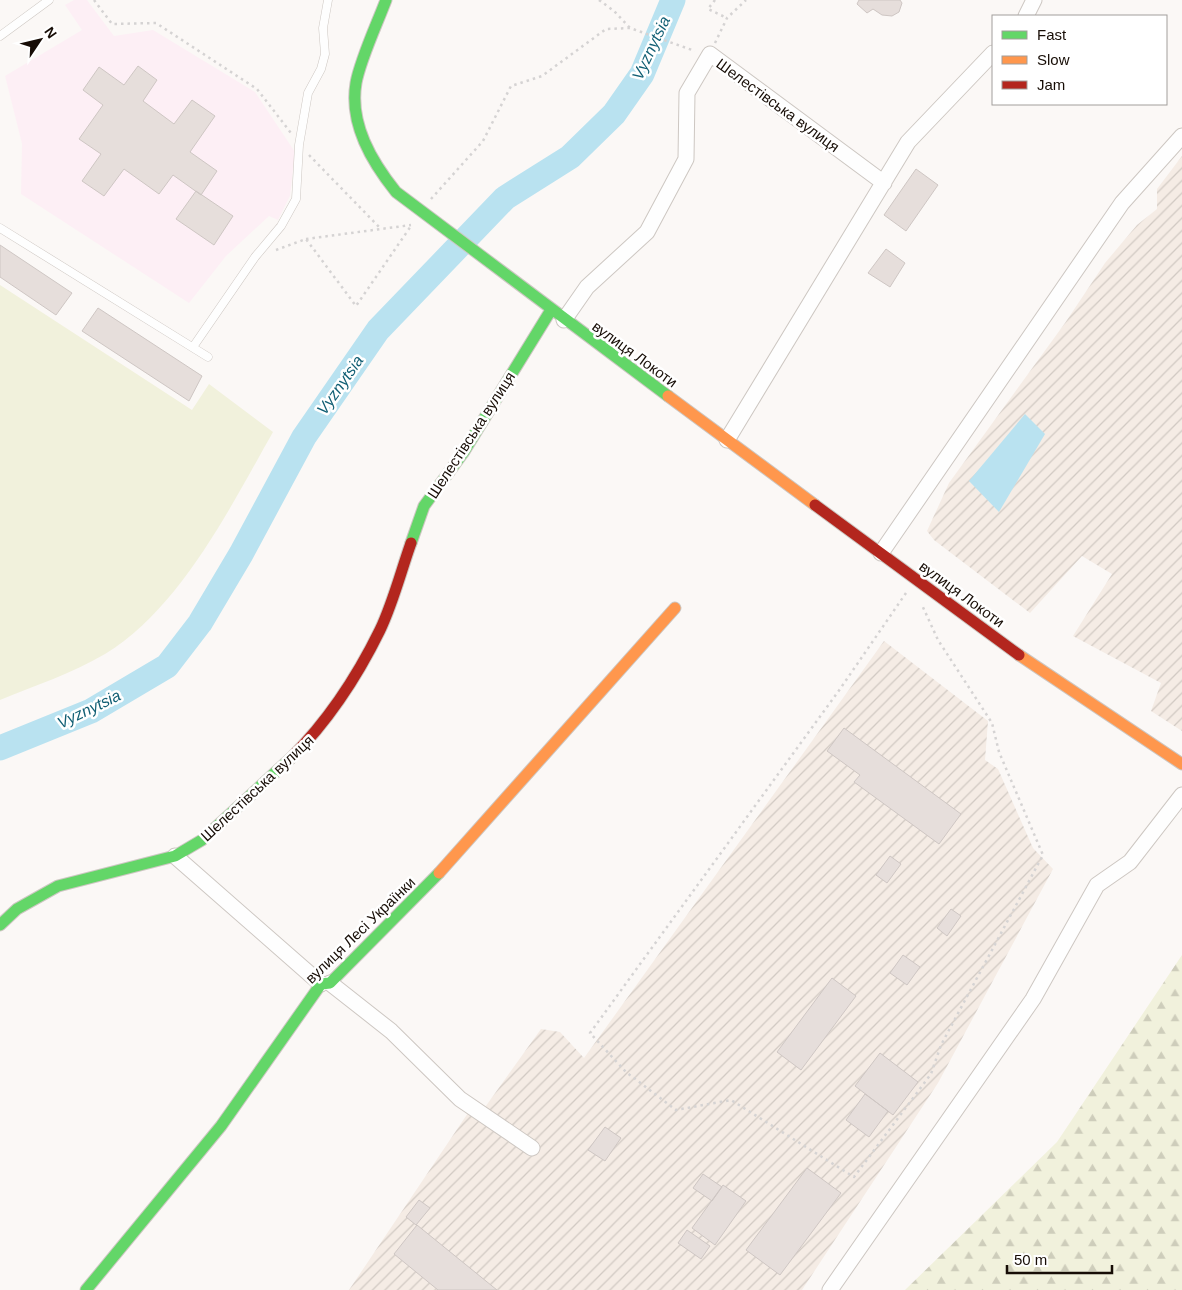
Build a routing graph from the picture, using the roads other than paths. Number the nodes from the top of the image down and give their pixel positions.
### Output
1 (49, 0) edge
2 (328, 0) edge
3 (386, 0) edge
4 (1034, 0) edge
5 (1026, 15) edge
6 (0, 36) edge
7 (992, 54) edge
8 (1182, 136) edge
9 (884, 183) junction
10 (0, 228) edge
11 (551, 310) junction
12 (564, 320) junction
13 (193, 347) junction
14 (208, 356) dead end
15 (727, 440) junction
16 (881, 553) junction
17 (675, 608) dead end
18 (1182, 764) edge
19 (1182, 795) edge
20 (175, 856) junction
21 (0, 925) edge
22 (325, 984) junction
23 (532, 1148) dead end
24 (86, 1290) edge
25 (830, 1290) edge

1 - 6 lane
2 - 13 lane
3 - 11 street, вулиця Локоти
4 - 5 street
7 - 9 street
8 - 16 street
9 - 12 street, Шелестівська вулиця
9 - 15 street
10 - 13 lane
11 - 12 street, вулиця Локоти
11 - 20 street, Шелестівська вулиця
12 - 15 street, вулиця Локоти
13 - 14 lane
15 - 16 street, вулиця Локоти
16 - 18 street, вулиця Локоти
17 - 22 street, вулиця Лесі Українки
19 - 25 street
20 - 21 street, Шелестівська вулиця
20 - 22 street
22 - 23 street
22 - 24 street, вулиця Лесі Українки

